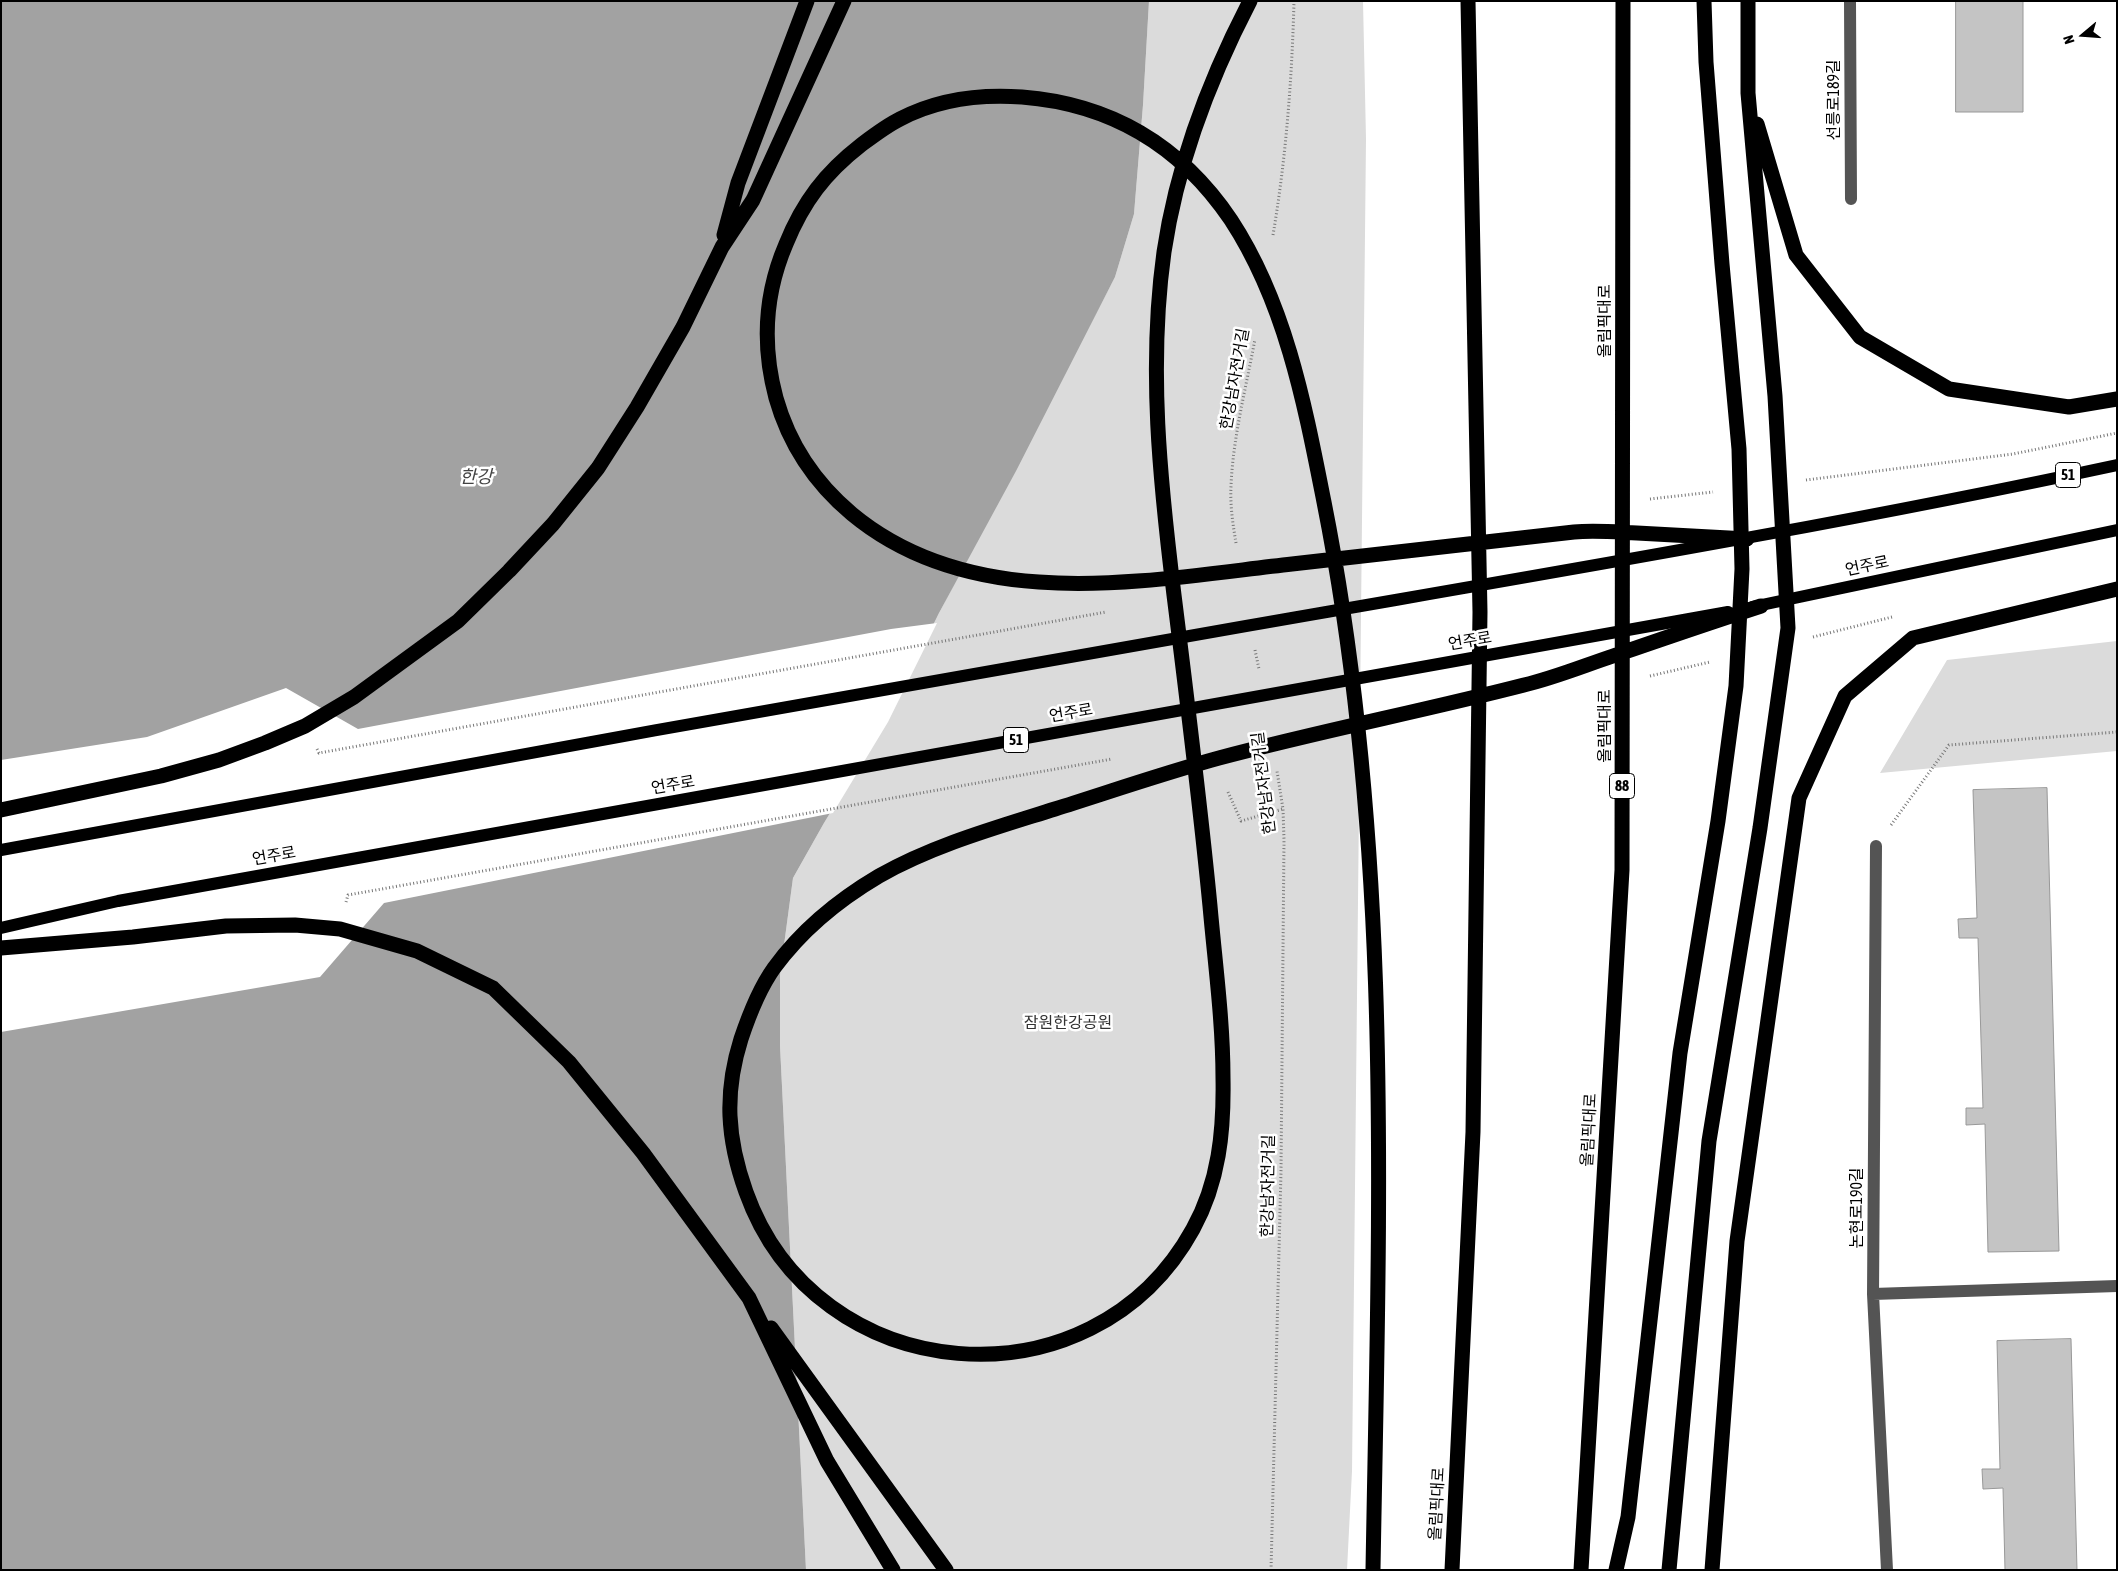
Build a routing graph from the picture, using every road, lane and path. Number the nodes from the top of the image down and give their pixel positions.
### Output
1 (807, 1) edge
2 (844, 1) edge
3 (1250, 1) edge
4 (1294, 1) edge
5 (1468, 1) edge
6 (1623, 1) edge
7 (1704, 1) edge
8 (1748, 1) edge
9 (1850, 1) edge
10 (1748, 93) junction
11 (1851, 199) dead end
12 (1272, 239) dead end
13 (722, 247) junction
14 (1256, 332) dead end
15 (2117, 399) edge
16 (2117, 433) edge
17 (2117, 465) edge
18 (1798, 481) dead end
19 (1720, 491) dead end
20 (1641, 500) dead end
21 (2117, 530) edge
22 (1747, 538) junction
23 (1236, 545) dead end
24 (1114, 582) junction
25 (2117, 589) edge
26 (1761, 606) junction
27 (1894, 617) dead end
28 (1808, 638) dead end
29 (1254, 642) dead end
30 (1712, 661) dead end
31 (1259, 670) dead end
32 (1645, 678) dead end
33 (305, 726) junction
34 (2117, 732) edge
35 (1114, 759) dead end
36 (1270, 768) dead end
37 (1226, 788) dead end
38 (1, 810) edge
39 (1282, 810) junction
40 (1876, 846) joint
41 (1, 850) edge
42 (1, 928) edge
43 (340, 929) junction
44 (1, 948) edge
45 (2117, 1286) edge
46 (1873, 1294) junction
47 (750, 1298) junction
48 (893, 1570) edge
49 (946, 1570) edge
50 (1271, 1570) edge
51 (1374, 1570) edge
52 (1452, 1570) edge
53 (1581, 1570) edge
54 (1616, 1570) edge
55 (1669, 1570) edge
56 (1712, 1570) edge
57 (1887, 1570) edge

1 - 13 highway
2 - 13 highway
3 - 26 highway
4 - 12 path
5 - 52 highway, 올림픽대로
6 - 53 highway, 올림픽대로 / 88
7 - 54 highway
8 - 10 highway
9 - 11 street, 선릉로189길
10 - 15 highway
10 - 55 highway
13 - 33 highway
14 - 23 path, 한강남자전거길
16 - 18 path
17 - 22 main road, 51
19 - 20 path
21 - 26 main road, 언주로 / 51
22 - 24 highway
22 - 41 main road, 51
24 - 33 path
24 - 51 highway
25 - 56 highway
26 - 42 main road, 언주로 / 51
27 - 28 path
29 - 31 path
30 - 32 path
33 - 38 highway
34 - 40 path
35 - 43 path
36 - 39 path, 한강남자전거길
37 - 39 path
39 - 50 path, 한강남자전거길
40 - 46 street, 논현로190길
43 - 44 highway
43 - 47 highway
45 - 46 street
46 - 57 street, 논현로190길
47 - 48 highway
47 - 49 highway

